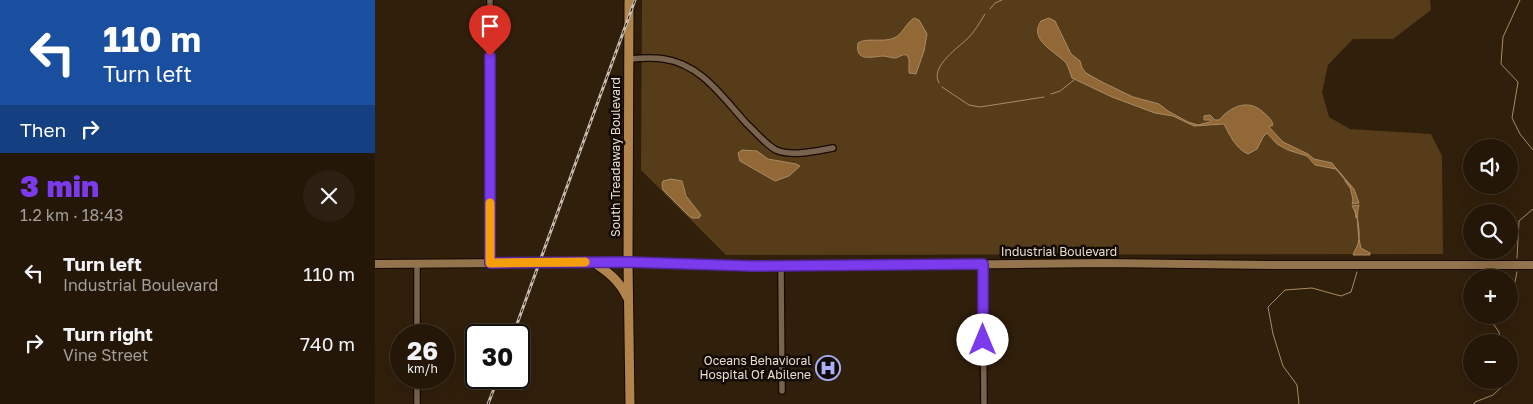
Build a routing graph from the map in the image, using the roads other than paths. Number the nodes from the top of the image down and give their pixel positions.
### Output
1 (490, 0) edge
2 (629, 0) edge
3 (629, 59) junction
4 (833, 148) dead end
5 (593, 262) junction
6 (628, 262) junction
7 (490, 263) junction
8 (375, 264) edge
9 (417, 264) junction
10 (983, 264) junction
11 (1533, 265) edge
12 (781, 266) junction
13 (629, 302) junction
14 (417, 324) edge
15 (417, 389) edge
16 (782, 391) dead end
17 (417, 404) edge
18 (630, 404) edge
19 (984, 404) edge

1 - 7 street
2 - 3 main road, South Treadaway Boulevard
3 - 4 street
3 - 6 main road, South Treadaway Boulevard
5 - 6 main road, Industrial Boulevard
5 - 7 main road, Industrial Boulevard
5 - 13 main road
6 - 12 main road, Industrial Boulevard
6 - 13 main road, South Treadaway Boulevard
7 - 9 main road, Industrial Boulevard
8 - 9 main road, Industrial Boulevard
9 - 14 street
10 - 11 main road, Industrial Boulevard
10 - 12 main road, Industrial Boulevard
10 - 19 street
12 - 16 street
13 - 18 main road, South Treadaway Boulevard
15 - 17 street

